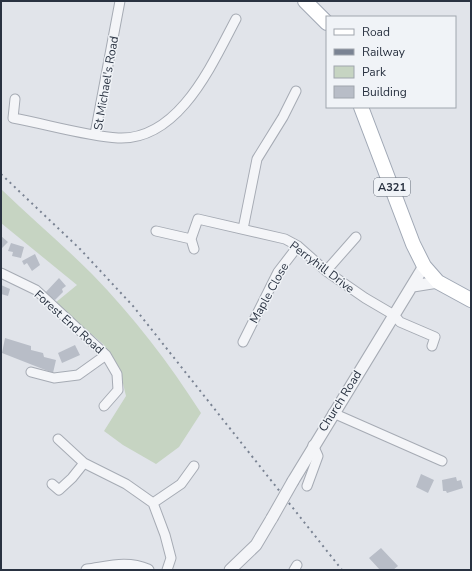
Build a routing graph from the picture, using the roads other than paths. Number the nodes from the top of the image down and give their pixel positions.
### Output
1 (120, 1) edge
2 (305, 1) edge
3 (236, 19) dead end
4 (326, 22) edge
5 (296, 91) dead end
6 (15, 99) dead end
7 (361, 108) edge
8 (95, 134) junction
9 (243, 229) junction
10 (156, 232) dead end
11 (356, 237) dead end
12 (191, 239) junction
13 (298, 246) junction
14 (194, 249) dead end
15 (424, 266) junction
16 (326, 271) junction
17 (1, 273) edge
18 (438, 282) junction
19 (413, 286) junction
20 (471, 300) edge
21 (394, 315) junction
22 (243, 342) dead end
23 (432, 346) dead end
24 (106, 355) junction
25 (31, 372) dead end
26 (104, 406) dead end
27 (333, 413) junction
28 (58, 439) dead end
29 (313, 446) junction
30 (442, 461) dead end
31 (84, 463) junction
32 (194, 466) dead end
33 (52, 484) dead end
34 (307, 486) dead end
35 (153, 503) junction
36 (87, 570) edge
37 (148, 570) edge
38 (167, 570) edge
39 (230, 570) edge

1 - 8 street, St Michael's Road
2 - 4 main road
3 - 8 street, St Michael's Road
5 - 9 street
6 - 8 street
7 - 15 main road, A321
9 - 12 street, Perryhill Drive
9 - 13 street, Perryhill Drive
10 - 12 street
11 - 16 street
12 - 14 street
13 - 16 street, Perryhill Drive
13 - 22 street, Maple Close
15 - 18 main road, A321
15 - 19 street, Church Road
16 - 21 street, Perryhill Drive
17 - 24 street, Forest End Road
18 - 19 street
18 - 20 main road, A321
19 - 21 street, Church Road
21 - 23 street, Perryhill Drive
21 - 27 street, Church Road
24 - 25 street
24 - 26 street, Forest End Road
27 - 29 street, Church Road
27 - 30 street
28 - 31 street
29 - 34 street
29 - 39 street, Church Road, bridge
31 - 33 street
31 - 35 street
32 - 35 street
35 - 38 street
36 - 37 street

